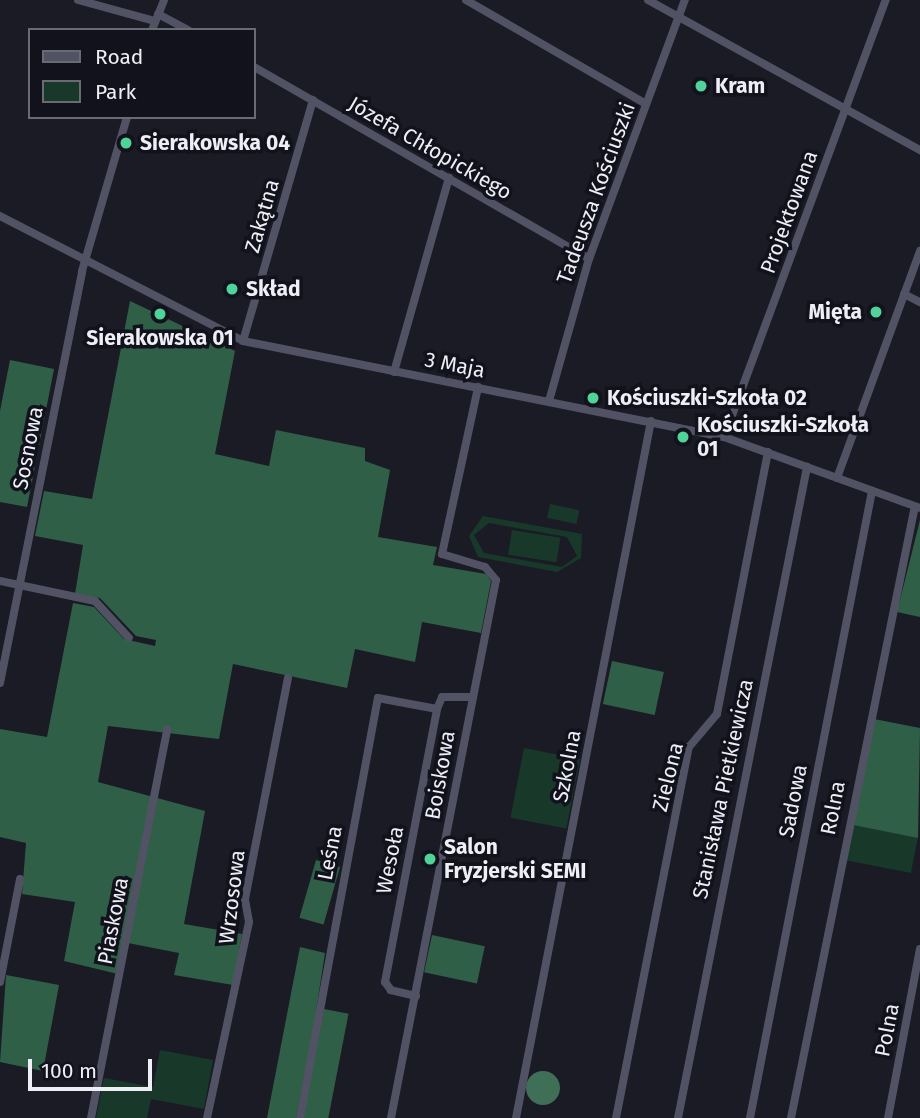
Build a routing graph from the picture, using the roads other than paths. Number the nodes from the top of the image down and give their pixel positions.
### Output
1 (78, 0) edge
2 (164, 0) edge
3 (466, 0) edge
4 (648, 0) edge
5 (684, 0) edge
6 (886, 0) edge
7 (678, 18) junction
8 (155, 22) edge
9 (180, 28) edge
10 (256, 68) edge
11 (313, 100) junction
12 (646, 104) junction
13 (846, 110) junction
14 (126, 119) edge
15 (920, 150) edge
16 (449, 178) junction
17 (0, 216) edge
18 (920, 251) edge
19 (589, 259) junction
20 (85, 261) junction
21 (904, 294) junction
22 (920, 302) edge
23 (243, 341) junction
24 (394, 372) junction
25 (478, 387) junction
26 (549, 401) junction
27 (651, 421) junction
28 (724, 437) junction
29 (768, 452) junction
30 (807, 467) junction
31 (836, 478) junction
32 (872, 491) junction
33 (917, 507) edge
34 (0, 581) edge
35 (20, 585) junction
36 (130, 638) dead end
37 (288, 678) dead end
38 (0, 682) edge
39 (472, 697) junction
40 (437, 709) junction
41 (167, 729) dead end
42 (20, 879) dead end
43 (920, 949) edge
44 (0, 982) edge
45 (416, 996) junction
46 (92, 1118) edge
47 (207, 1118) edge
48 (300, 1118) edge
49 (391, 1118) edge
50 (516, 1118) edge
51 (615, 1118) edge
52 (678, 1118) edge
53 (750, 1118) edge
54 (792, 1118) edge
55 (888, 1118) edge

1 - 8 street
2 - 8 street
3 - 12 street
4 - 7 street
5 - 7 street, Tadeusza Kościuszki
6 - 13 street, Projektowana
7 - 12 street, Tadeusza Kościuszki
7 - 13 street
8 - 9 street
10 - 11 street, Józefa Chłopickiego
11 - 16 street, Józefa Chłopickiego
11 - 23 street, Zakątna
12 - 19 street, Tadeusza Kościuszki
13 - 15 street
13 - 28 street, Projektowana
14 - 20 street, Sosnowa
16 - 19 street, Józefa Chłopickiego
16 - 24 street
17 - 20 street, 3 Maja
18 - 21 street
19 - 26 street, Tadeusza Kościuszki
20 - 23 street, 3 Maja
20 - 35 street, Sosnowa
21 - 22 street
21 - 31 street
23 - 24 street, 3 Maja
24 - 25 street, 3 Maja
25 - 26 street, 3 Maja
25 - 39 street, Boiskowa
26 - 27 street, 3 Maja
27 - 28 street, 3 Maja
27 - 50 street, Szkolna
28 - 29 street, 3 Maja
29 - 30 street, 3 Maja
29 - 51 street, Zielona
30 - 31 street, 3 Maja
30 - 52 street, Stanisława Pietkiewicza
31 - 32 street, 3 Maja
32 - 33 street, 3 Maja
32 - 53 street, Sadowa
33 - 54 street, Rolna
34 - 35 street
35 - 36 street
35 - 38 street, Sosnowa
37 - 47 street, Wrzosowa
39 - 40 street
39 - 45 street, Boiskowa
40 - 45 street, Wesoła
40 - 48 street, Leśna
41 - 46 street, Piaskowa
42 - 44 street
43 - 55 street, Polna
45 - 49 street, Boiskowa

